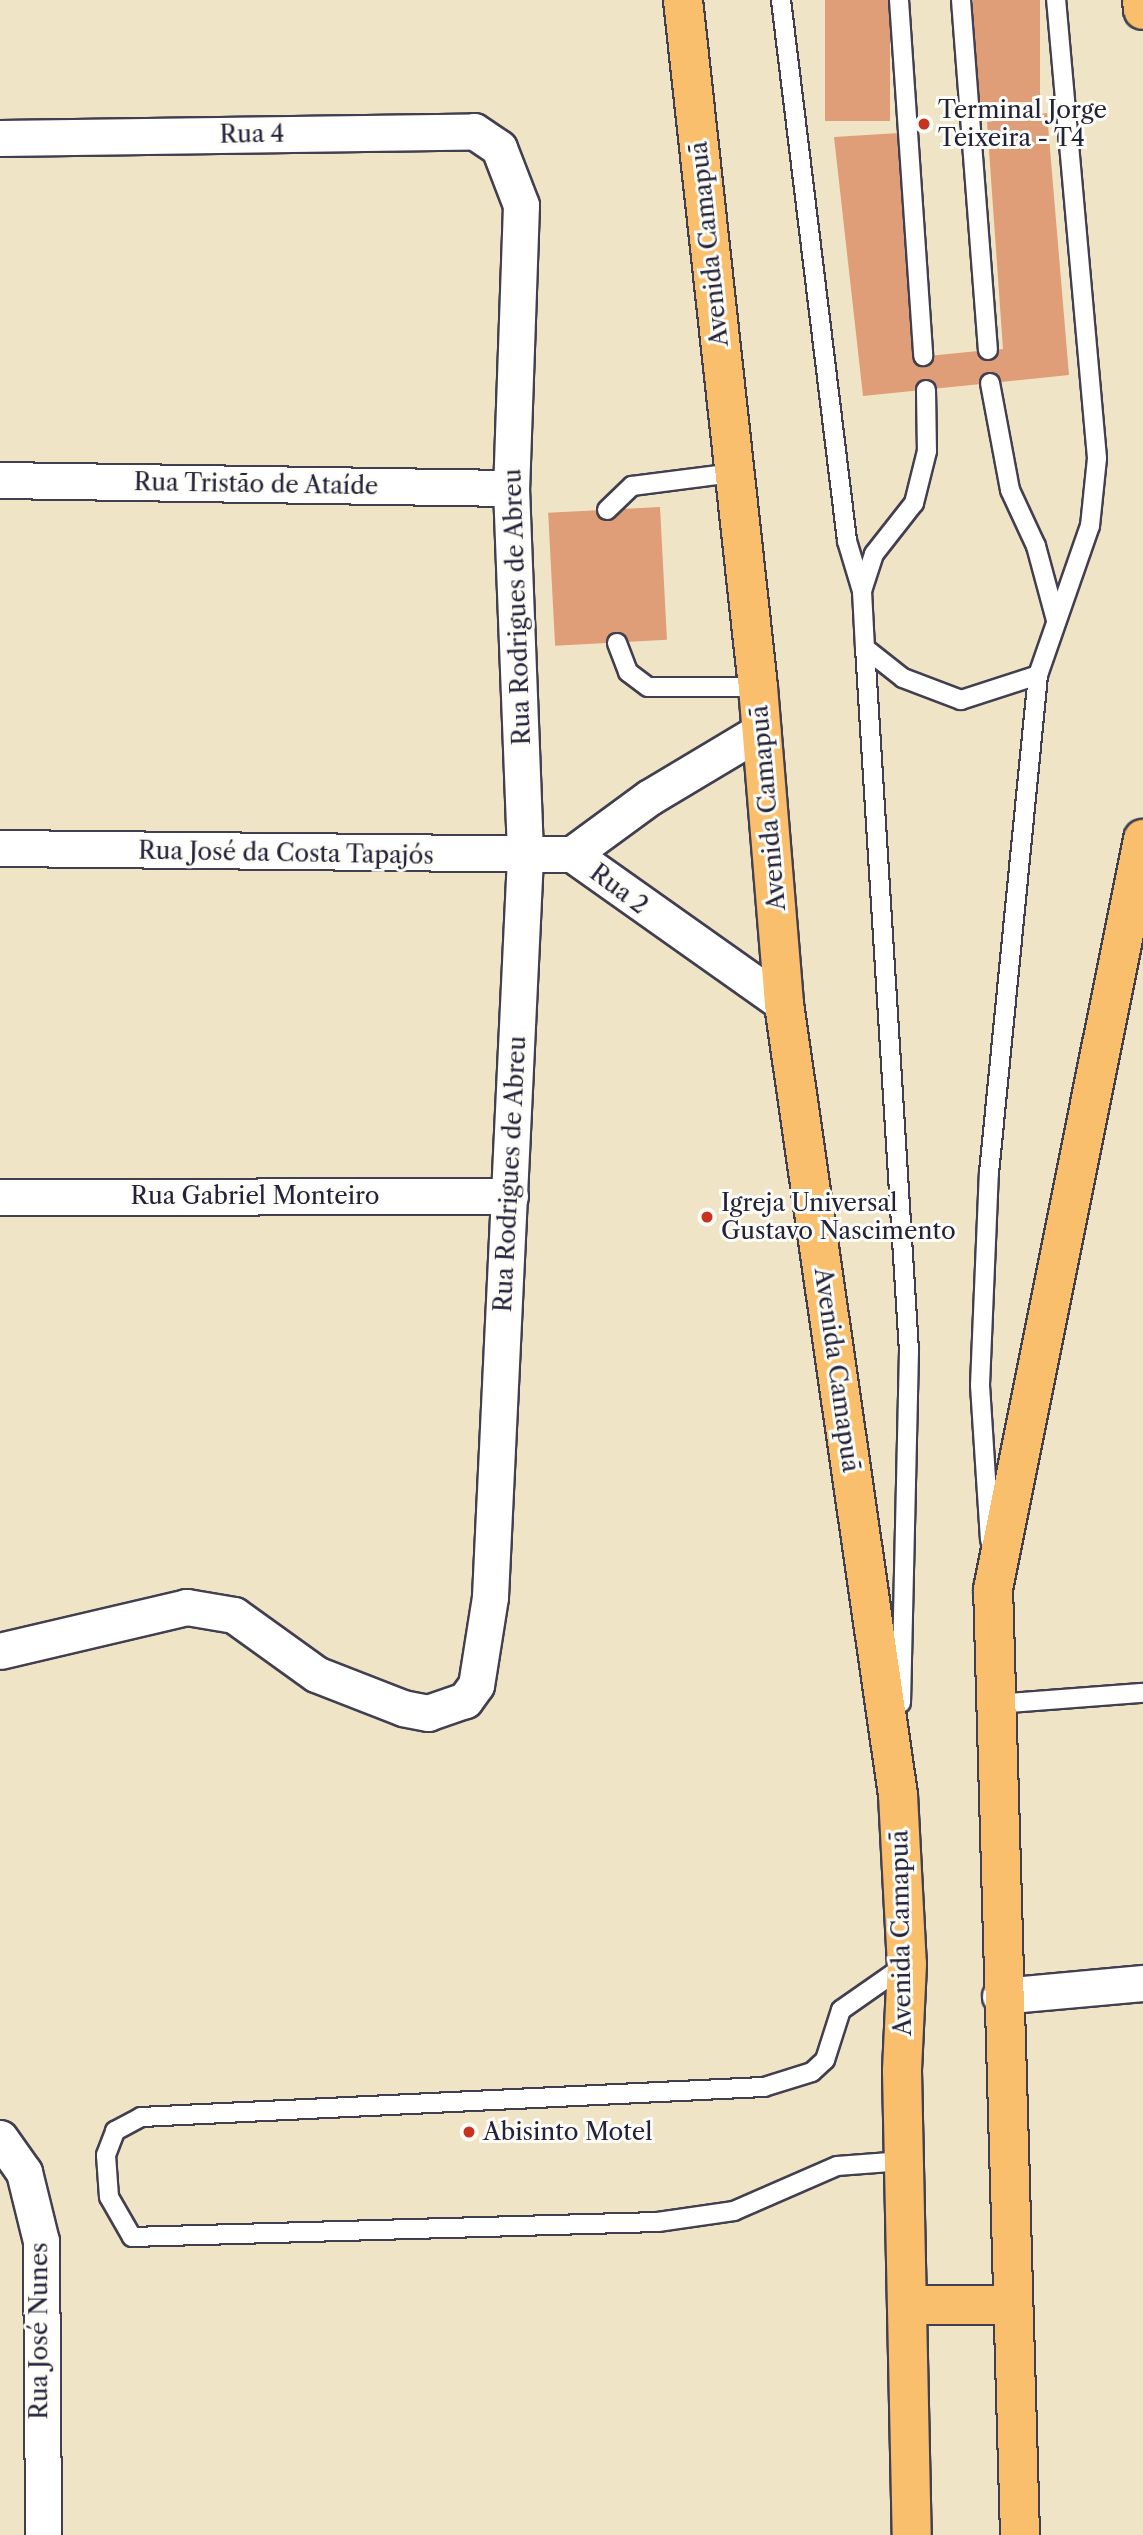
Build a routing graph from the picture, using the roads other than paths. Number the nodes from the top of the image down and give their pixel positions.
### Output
1 (683, 0) edge
2 (781, 0) edge
3 (899, 0) edge
4 (961, 0) edge
5 (1056, 0) edge
6 (1142, 0) edge
7 (1143, 10) edge
8 (0, 138) edge
9 (499, 148) joint
10 (988, 350) dead end
11 (923, 356) dead end
12 (990, 383) dead end
13 (926, 390) dead end
14 (734, 473) junction
15 (0, 480) edge
16 (511, 488) junction
17 (607, 510) dead end
18 (862, 591) junction
19 (1056, 620) junction
20 (617, 643) dead end
21 (865, 648) junction
22 (1038, 675) junction
23 (758, 687) junction
24 (762, 730) junction
25 (1143, 839) edge
26 (0, 848) edge
27 (572, 854) junction
28 (525, 857) junction
29 (1140, 876) edge
30 (784, 1004) junction
31 (510, 1196) junction
32 (0, 1197) edge
33 (993, 1589) junction
34 (0, 1651) edge
35 (1143, 1693) edge
36 (995, 1704) junction
37 (898, 1795) junction
38 (907, 1964) junction
39 (1143, 1983) edge
40 (1000, 1996) junction
41 (0, 2138) edge
42 (903, 2161) junction
43 (907, 2305) junction
44 (1011, 2305) junction
45 (43, 2535) edge
46 (912, 2535) edge
47 (1020, 2535) edge

1 - 14 main road, Avenida Camapuã
2 - 18 lane
3 - 11 lane
4 - 10 lane
5 - 19 lane
6 - 7 main road
8 - 9 street, Rua 4
9 - 16 street, Rua Rodrigues de Abreu
12 - 19 lane
13 - 18 lane
14 - 17 lane
14 - 23 main road, Avenida Camapuã
15 - 16 street, Rua Tristão de Ataíde
16 - 28 street, Rua Rodrigues de Abreu
18 - 21 lane
19 - 22 lane
20 - 23 lane
21 - 22 lane
21 - 37 lane
22 - 33 lane
23 - 24 main road, Avenida Camapuã
24 - 27 street, Rua 2
24 - 30 main road, Avenida Camapuã
25 - 29 main road
26 - 28 street, Rua José da Costa Tapajós
27 - 28 street, Rua José da Costa Tapajós
27 - 30 street, Rua 2
28 - 31 street, Rua Rodrigues de Abreu
29 - 33 main road
30 - 37 main road, Avenida Camapuã
31 - 32 street, Rua Gabriel Monteiro
31 - 34 street, Rua Rodrigues de Abreu
33 - 36 main road
35 - 36 lane
36 - 40 main road
37 - 38 main road, Avenida Camapuã
38 - 42 main road, Avenida Camapuã
38 - 42 lane
39 - 40 street
40 - 44 main road
41 - 45 street, Rua José Nunes
42 - 43 main road, Avenida Camapuã
43 - 44 main road
43 - 46 main road, Avenida Camapuã
44 - 47 main road

